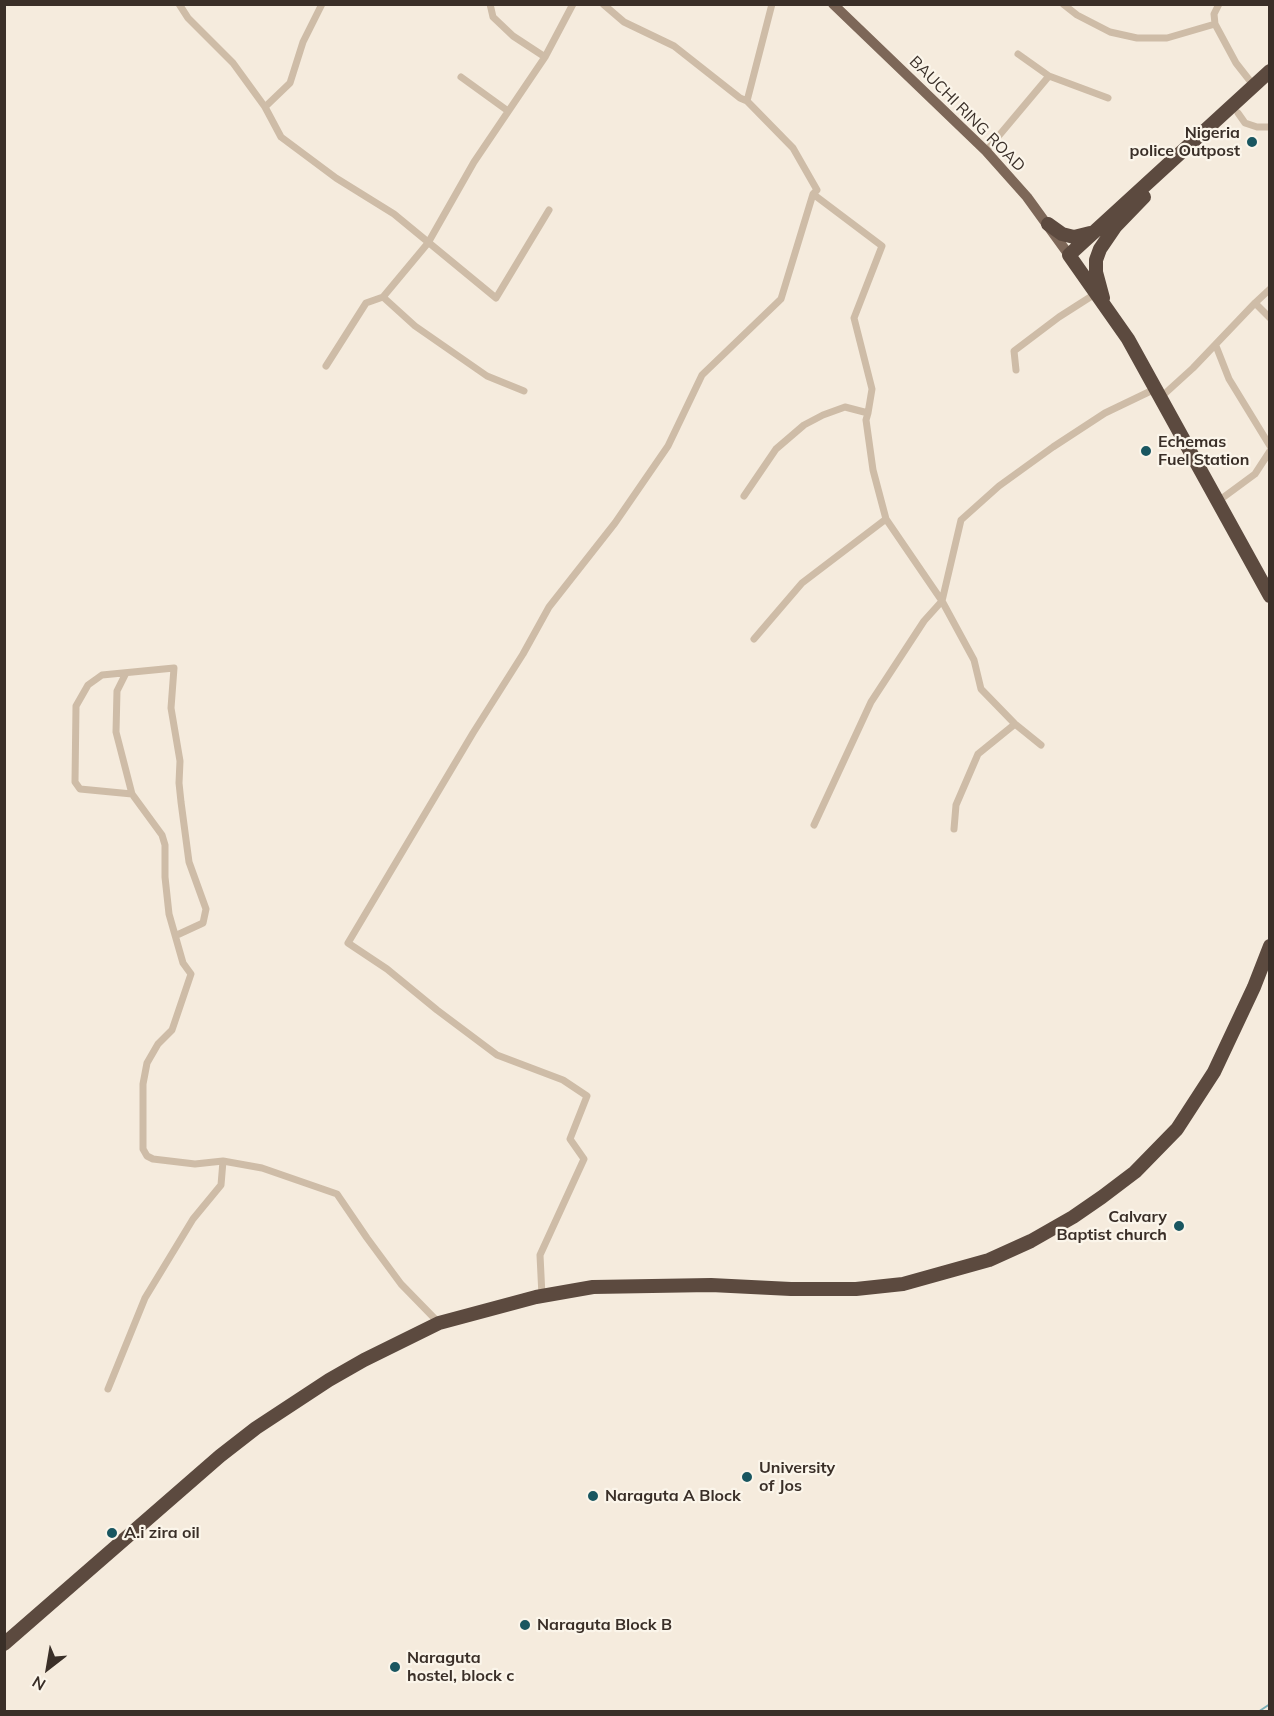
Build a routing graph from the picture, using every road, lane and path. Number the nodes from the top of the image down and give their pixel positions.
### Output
1 (179, 4) edge
2 (322, 4) edge
3 (490, 4) edge
4 (573, 4) edge
5 (603, 4) edge
6 (772, 4) edge
7 (833, 4) edge
8 (1063, 4) edge
9 (1219, 4) edge
10 (1215, 24) junction
11 (1018, 54) dead end
12 (545, 57) junction
13 (1269, 71) edge
14 (1049, 76) junction
15 (462, 77) dead end
16 (1269, 82) edge
17 (1254, 86) junction
18 (1108, 98) dead end
19 (747, 101) junction
20 (265, 107) junction
21 (508, 111) junction
22 (1238, 113) junction
23 (1269, 127) edge
24 (986, 151) junction
25 (813, 194) junction
26 (549, 210) dead end
27 (1048, 224) junction
28 (1095, 230) junction
29 (428, 243) junction
30 (1069, 255) junction
31 (1269, 289) edge
32 (1095, 294) junction
33 (383, 297) junction
34 (1255, 303) junction
35 (1106, 308) junction
36 (1269, 318) edge
37 (1216, 346) junction
38 (326, 366) dead end
39 (1016, 370) dead end
40 (524, 391) dead end
41 (1158, 394) junction
42 (868, 413) junction
43 (1269, 446) edge
44 (1269, 451) edge
45 (744, 496) dead end
46 (1217, 502) junction
47 (886, 519) junction
48 (1269, 596) edge
49 (942, 601) junction
50 (754, 639) dead end
51 (126, 673) junction
52 (1015, 724) junction
53 (1041, 745) dead end
54 (132, 794) junction
55 (814, 825) dead end
56 (954, 829) dead end
57 (177, 934) junction
58 (1269, 946) edge
59 (223, 1161) junction
60 (542, 1296) junction
61 (439, 1323) junction
62 (108, 1389) dead end
63 (4, 1644) edge

1 - 20 street
2 - 20 street
3 - 12 street
4 - 12 street
5 - 19 street
6 - 19 street
7 - 24 main road, BAUCHI RING ROAD
8 - 10 street
9 - 10 street
10 - 17 street
11 - 14 street
12 - 21 street
13 - 17 highway
14 - 18 street
14 - 24 street
15 - 21 street
16 - 22 highway
17 - 28 highway
19 - 25 street
20 - 29 street
21 - 29 street
22 - 23 street
22 - 35 highway
24 - 27 main road, BAUCHI RING ROAD
25 - 42 street
25 - 60 street
26 - 29 street
27 - 28 highway
27 - 30 main road, BAUCHI RING ROAD
28 - 30 highway
29 - 33 street
30 - 32 highway
31 - 34 street
32 - 35 highway
32 - 39 street
33 - 38 street
33 - 40 street
34 - 36 street
34 - 37 street
35 - 41 highway
37 - 41 street
37 - 43 street
41 - 46 highway
41 - 49 street
42 - 45 street
42 - 47 street
44 - 46 street
46 - 48 highway
47 - 49 street
47 - 50 street
49 - 52 street
49 - 55 street
51 - 54 street
51 - 54 street
51 - 57 street
52 - 53 street
52 - 56 street
54 - 57 street
57 - 59 street
58 - 60 highway
59 - 61 street
59 - 62 street
60 - 61 highway
61 - 63 highway

